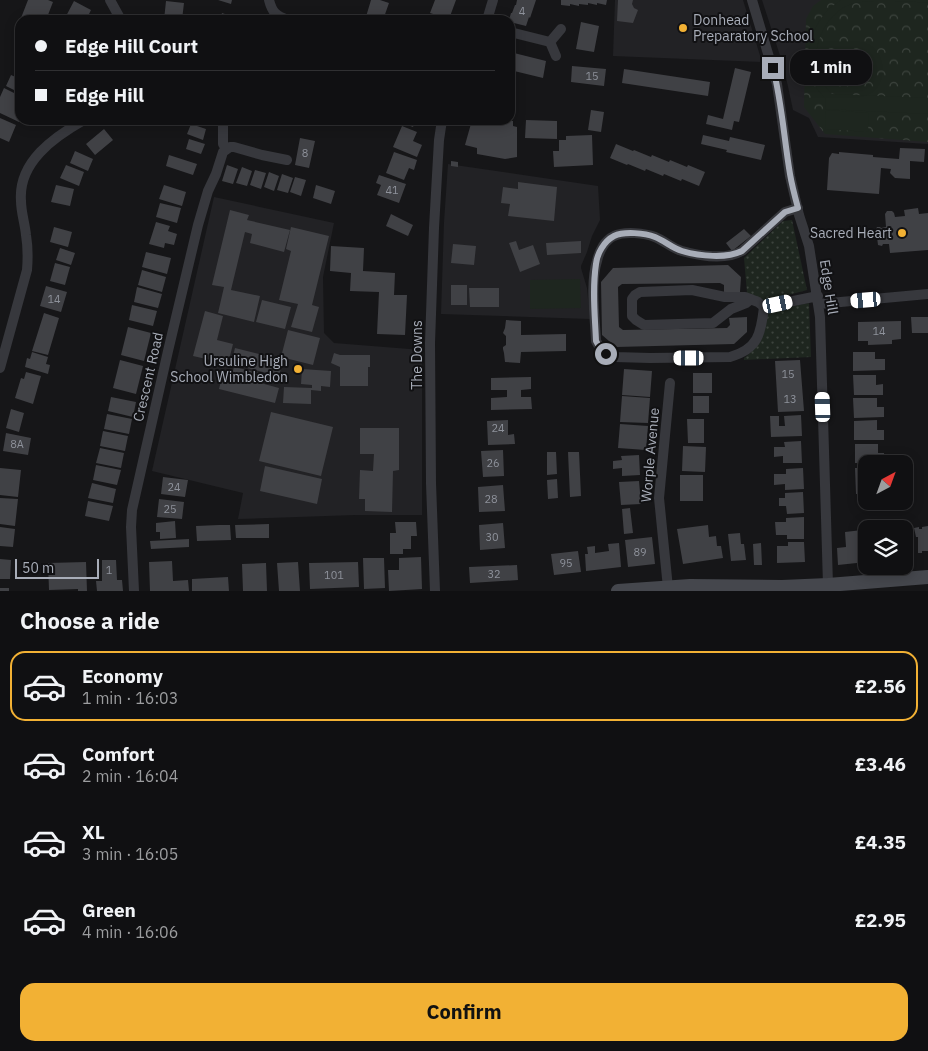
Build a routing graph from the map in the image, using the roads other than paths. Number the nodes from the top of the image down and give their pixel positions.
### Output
1 (110, 0) edge
2 (269, 0) edge
3 (493, 0) edge
4 (752, 0) edge
5 (118, 15) edge
6 (277, 15) edge
7 (488, 15) edge
8 (561, 30) dead end
9 (515, 33) edge
10 (550, 42) junction
11 (556, 56) dead end
12 (76, 125) edge
13 (223, 125) edge
14 (441, 125) edge
15 (226, 149) junction
16 (287, 160) dead end
17 (798, 208) junction
18 (928, 294) edge
19 (750, 299) junction
20 (818, 300) junction
21 (764, 307) junction
22 (4, 340) edge
23 (0, 368) edge
24 (670, 384) dead end
25 (928, 577) edge
26 (828, 586) junction
27 (668, 588) junction
28 (709, 588) edge
29 (134, 591) edge
30 (435, 591) edge
31 (618, 591) edge

1 - 5 street
2 - 6 street
3 - 7 street
4 - 17 street, Edge Hill
8 - 10 street
9 - 10 street
10 - 11 street
12 - 22 street
13 - 15 street
14 - 30 street, The Downs
15 - 16 street
15 - 29 street, Crescent Road
17 - 20 street, Edge Hill
17 - 21 street
18 - 20 street
19 - 19 street
19 - 21 street
20 - 21 street
20 - 26 street, Edge Hill
22 - 23 street
24 - 27 street, Worple Avenue
25 - 26 main road
26 - 28 main road
27 - 28 main road
27 - 31 main road

